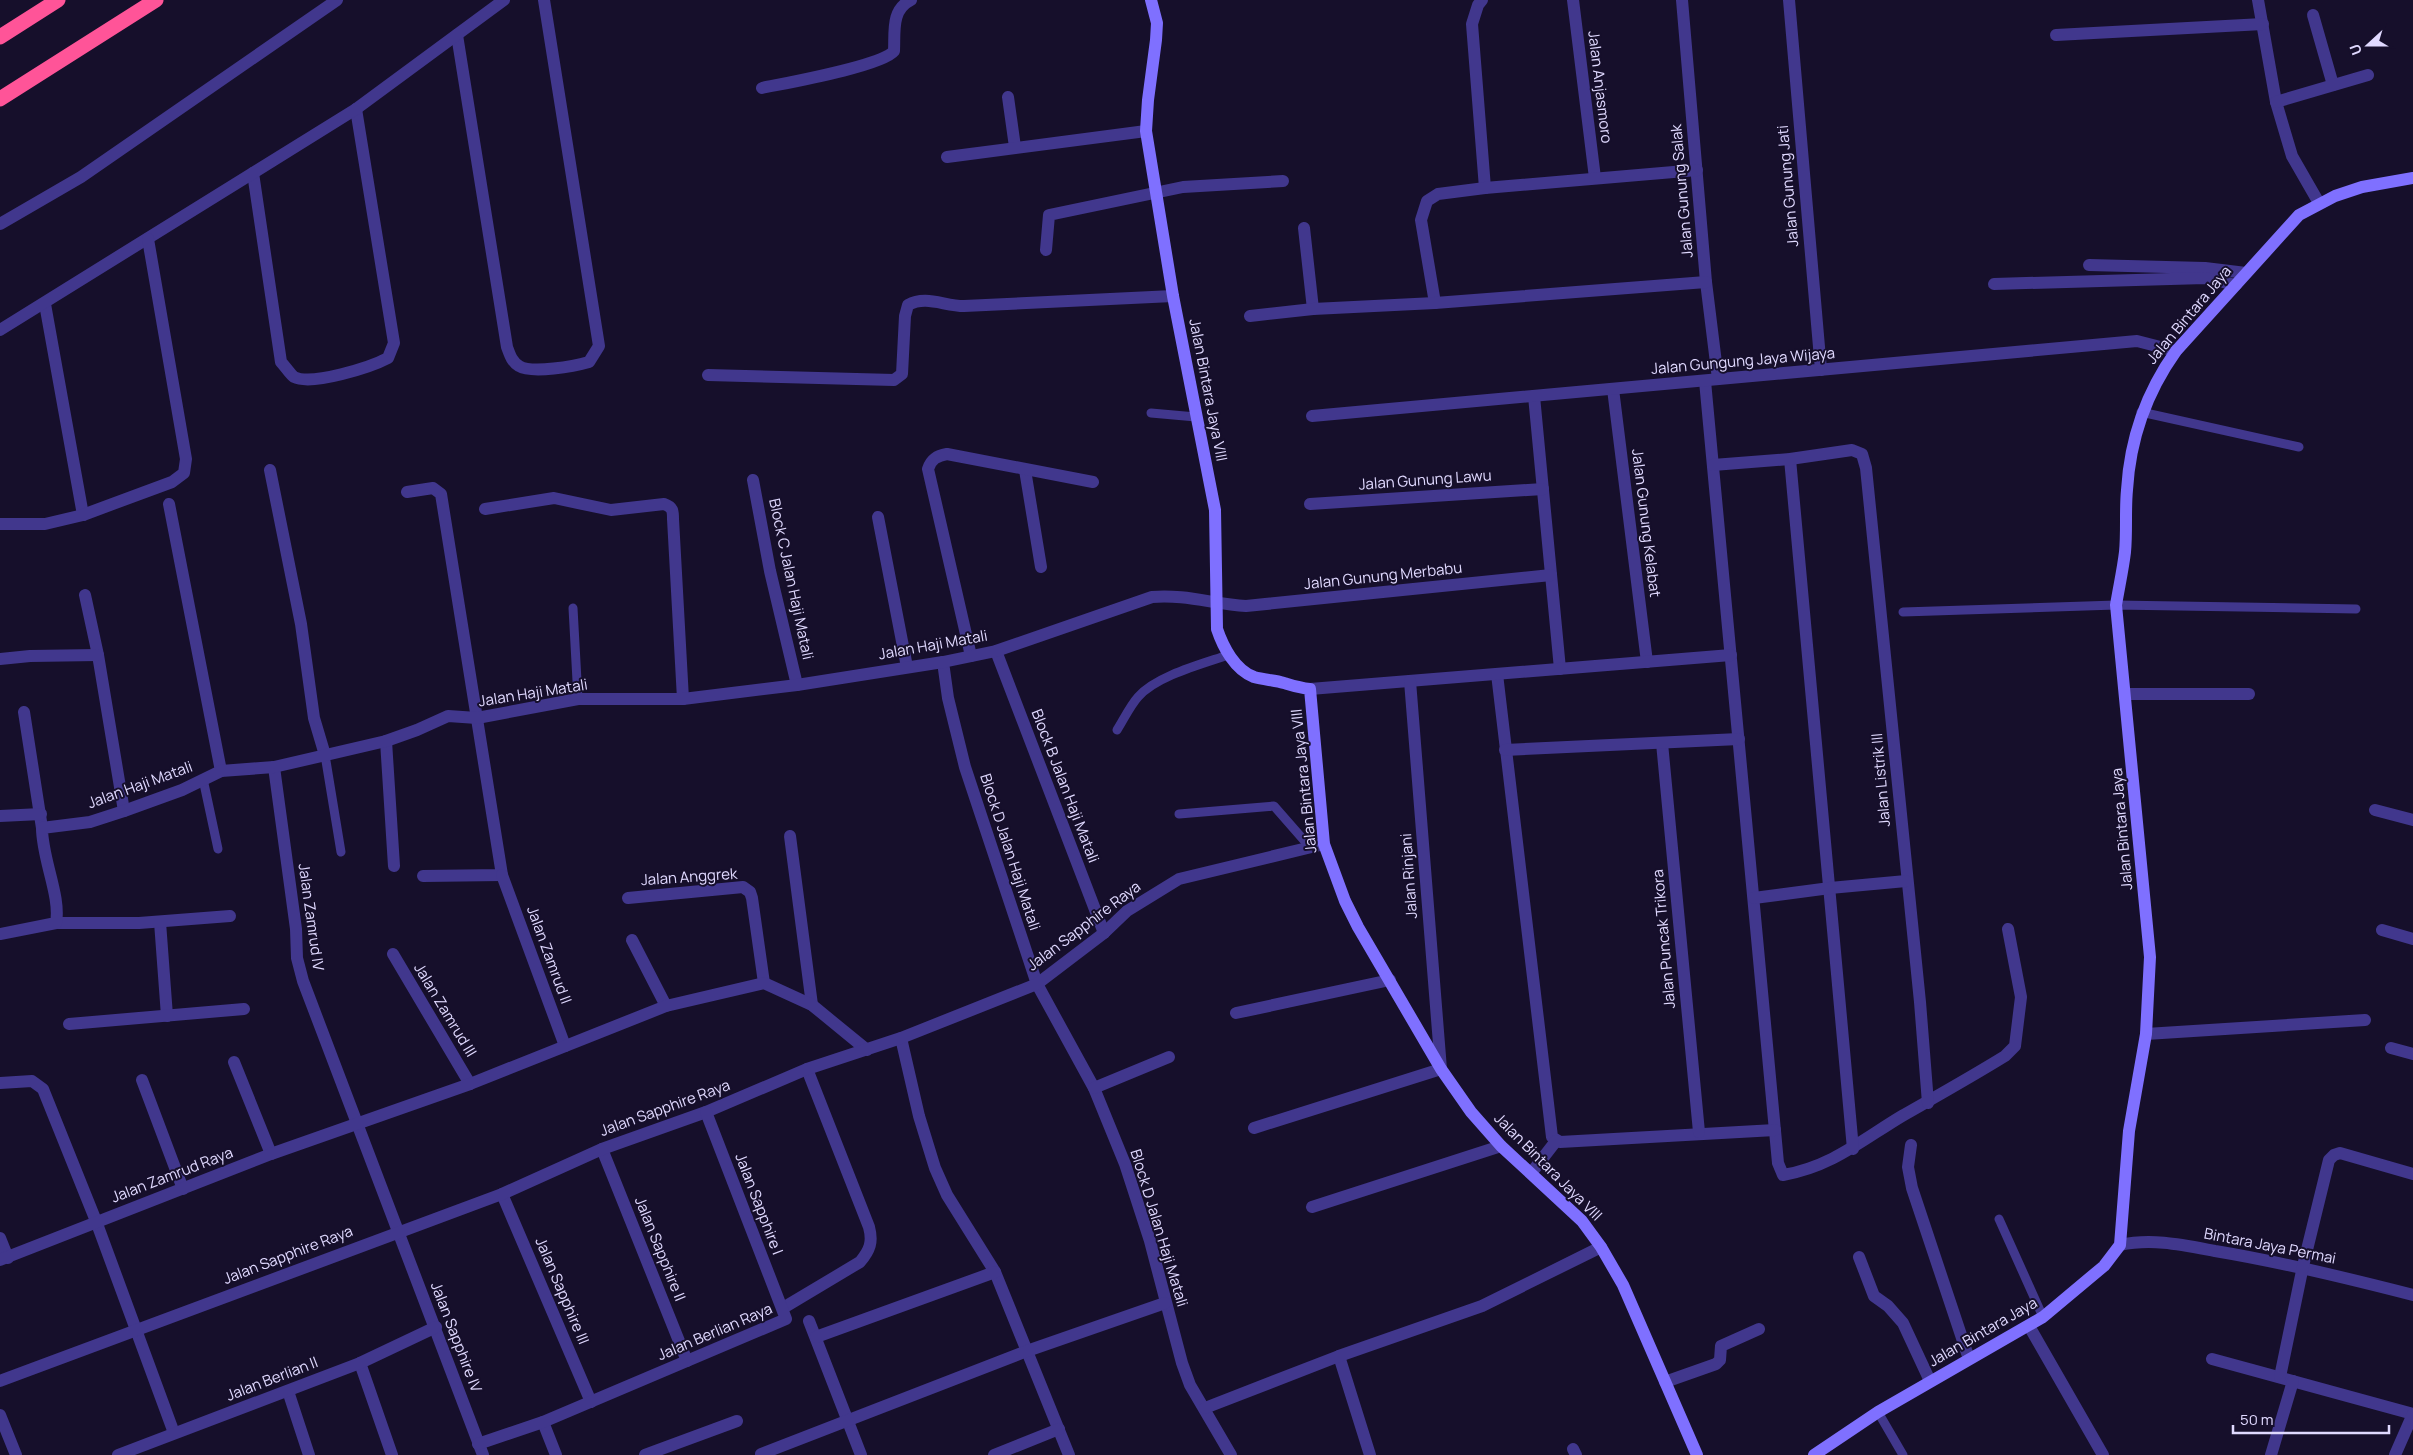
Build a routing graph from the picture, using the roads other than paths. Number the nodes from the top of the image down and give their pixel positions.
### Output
1 (58, 0) edge
2 (156, 0) edge
3 (336, 0) edge
4 (504, 0) edge
5 (544, 0) edge
6 (911, 0) edge
7 (1151, 0) edge
8 (1482, 0) edge
9 (1573, 0) edge
10 (1682, 0) edge
11 (1789, 0) edge
12 (2258, 0) edge
13 (2313, 15) dead end
14 (2263, 24) junction
15 (457, 35) junction
16 (2056, 35) dead end
17 (0, 37) edge
18 (2368, 75) dead end
19 (2333, 85) junction
20 (762, 88) dead end
21 (1008, 97) dead end
22 (0, 99) edge
23 (2276, 102) junction
24 (356, 109) junction
25 (1146, 131) junction
26 (1015, 147) junction
27 (946, 157) dead end
28 (1696, 170) junction
29 (254, 173) junction
30 (1595, 178) junction
31 (2413, 178) edge
32 (1283, 181) dead end
33 (1485, 188) junction
34 (1157, 193) junction
35 (2320, 203) junction
36 (0, 224) edge
37 (1304, 228) dead end
38 (148, 239) junction
39 (1046, 250) dead end
40 (2089, 266) dead end
41 (2205, 273) junction
42 (2246, 273) junction
43 (1706, 282) junction
44 (1994, 284) dead end
45 (2236, 285) junction
46 (1173, 296) junction
47 (1435, 303) junction
48 (45, 304) junction
49 (1313, 309) junction
50 (1250, 316) dead end
51 (0, 330) edge
52 (2176, 351) junction
53 (1821, 370) junction
54 (708, 375) dead end
55 (1712, 380) junction
56 (1613, 389) junction
57 (1534, 396) junction
58 (2141, 412) junction
59 (1152, 413) dead end
60 (1312, 416) dead end
61 (1196, 417) junction
62 (2299, 447) dead end
63 (1790, 459) junction
64 (1713, 465) junction
65 (270, 470) dead end
66 (1026, 470) junction
67 (753, 480) dead end
68 (1092, 482) dead end
69 (1543, 489) junction
70 (407, 492) dead end
71 (168, 504) dead end
72 (1310, 504) dead end
73 (485, 509) dead end
74 (83, 515) junction
75 (878, 517) dead end
76 (0, 524) edge
77 (1040, 566) dead end
78 (1551, 574) junction
79 (85, 595) dead end
80 (1218, 604) junction
81 (2116, 605) junction
82 (573, 608) dead end
83 (2356, 609) dead end
84 (1903, 612) dead end
85 (996, 651) junction
86 (98, 655) junction
87 (1228, 655) junction
88 (1731, 655) junction
89 (972, 656) junction
90 (0, 659) edge
91 (943, 662) junction
92 (1647, 662) junction
93 (907, 667) junction
94 (1560, 669) junction
95 (1497, 674) junction
96 (1410, 681) junction
97 (797, 685) junction
98 (1310, 689) junction
99 (2126, 694) junction
100 (2249, 694) dead end
101 (578, 699) junction
102 (683, 700) junction
103 (24, 712) dead end
104 (477, 718) junction
105 (1117, 730) dead end
106 (1739, 739) junction
107 (386, 741) junction
108 (1662, 743) junction
109 (1505, 750) junction
110 (324, 755) junction
111 (274, 767) junction
112 (221, 771) junction
113 (203, 779) junction
114 (2375, 810) dead end
115 (124, 811) junction
116 (41, 814) junction
117 (1179, 814) dead end
118 (0, 816) edge
119 (2413, 820) edge
120 (42, 828) junction
121 (790, 836) dead end
122 (1324, 844) junction
123 (1309, 846) junction
124 (218, 849) dead end
125 (341, 852) dead end
126 (394, 866) dead end
127 (502, 874) junction
128 (423, 876) dead end
129 (1906, 881) junction
130 (1830, 888) junction
131 (628, 898) dead end
132 (1754, 898) junction
133 (230, 916) dead end
134 (160, 922) junction
135 (56, 923) junction
136 (2008, 929) dead end
137 (2382, 930) dead end
138 (1104, 933) junction
139 (0, 934) edge
140 (2413, 939) edge
141 (632, 940) dead end
142 (393, 954) dead end
143 (1390, 980) junction
144 (764, 983) junction
145 (1037, 984) junction
146 (812, 1005) junction
147 (666, 1006) junction
148 (244, 1009) dead end
149 (1236, 1013) dead end
150 (167, 1016) junction
151 (2365, 1020) dead end
152 (69, 1024) dead end
153 (2146, 1034) junction
154 (901, 1038) junction
155 (565, 1046) junction
156 (2391, 1048) dead end
157 (867, 1050) junction
158 (2413, 1054) edge
159 (1169, 1056) dead end
160 (234, 1062) dead end
161 (807, 1069) junction
162 (1441, 1069) junction
163 (142, 1080) dead end
164 (0, 1083) edge
165 (470, 1084) junction
166 (1094, 1088) junction
167 (1928, 1103) junction
168 (706, 1112) junction
169 (356, 1123) junction
170 (1254, 1128) dead end
171 (1775, 1130) junction
172 (1699, 1132) junction
173 (1556, 1141) junction
174 (1911, 1144) dead end
175 (1501, 1146) junction
176 (602, 1149) junction
177 (1853, 1149) junction
178 (271, 1154) junction
179 (1532, 1172) junction
180 (2413, 1174) edge
181 (183, 1189) junction
182 (502, 1194) junction
183 (1312, 1207) dead end
184 (1999, 1219) dead end
185 (96, 1221) junction
186 (397, 1231) junction
187 (0, 1238) edge
188 (2120, 1245) junction
189 (1601, 1247) junction
190 (1859, 1258) dead end
191 (4, 1259) edge
192 (2303, 1266) junction
193 (995, 1272) junction
194 (2413, 1295) edge
195 (1165, 1303) junction
196 (783, 1308) junction
197 (2044, 1317) junction
198 (809, 1321) dead end
199 (2029, 1326) junction
200 (436, 1327) junction
201 (1759, 1329) dead end
202 (137, 1330) junction
203 (816, 1337) junction
204 (1027, 1351) junction
205 (1339, 1356) junction
206 (2212, 1358) dead end
207 (1968, 1359) junction
208 (687, 1361) junction
209 (360, 1363) junction
210 (2280, 1377) junction
211 (0, 1381) edge
212 (1930, 1381) junction
213 (2293, 1381) junction
214 (1665, 1382) junction
215 (288, 1391) junction
216 (591, 1402) junction
217 (1205, 1408) junction
218 (1878, 1412) junction
219 (2413, 1414) edge
220 (0, 1415) edge
221 (737, 1421) dead end
222 (543, 1422) junction
223 (848, 1422) junction
224 (1059, 1429) junction
225 (174, 1433) junction
226 (481, 1449) edge
227 (761, 1454) edge
228 (16, 1455) edge
229 (118, 1455) edge
230 (309, 1455) edge
231 (392, 1455) edge
232 (556, 1455) edge
233 (645, 1455) edge
234 (861, 1455) edge
235 (994, 1455) edge
236 (1069, 1455) edge
237 (1231, 1455) edge
238 (1370, 1455) edge
239 (1698, 1455) edge
240 (1814, 1455) edge
241 (1903, 1455) edge
242 (2103, 1455) edge
243 (2270, 1455) edge
244 (2396, 1455) edge

1 - 17 highway
2 - 22 highway
3 - 36 street
4 - 15 street
5 - 15 street
6 - 20 street
7 - 25 street, Jalan Bintara Jaya VIII
8 - 33 street
9 - 30 street, Jalan Anjasmoro
10 - 28 street, Jalan Gunung Salak
11 - 53 street, Jalan Gunung Jati
12 - 14 street
13 - 19 street
14 - 16 street
14 - 23 street
15 - 24 street
18 - 19 street
19 - 23 street
21 - 26 street
23 - 35 street
24 - 29 street
24 - 29 street
25 - 26 street
25 - 34 street, Jalan Bintara Jaya VIII
26 - 27 street
28 - 30 street
28 - 43 street, Jalan Gunung Salak
29 - 38 street
30 - 33 street
31 - 35 street, Jalan Bintara Jaya
32 - 34 street
33 - 47 street
34 - 39 street
34 - 46 street, Jalan Bintara Jaya VIII
35 - 42 street, Jalan Bintara Jaya
37 - 49 street
38 - 48 street
38 - 74 street
40 - 41 street
41 - 42 street
41 - 44 street
41 - 45 street
42 - 45 street, Jalan Bintara Jaya
43 - 47 street
43 - 55 street, Jalan Gunung Salak
45 - 52 street, Jalan Bintara Jaya
46 - 54 street
46 - 61 street, Jalan Bintara Jaya VIII
47 - 49 street
48 - 51 street
48 - 74 street
49 - 50 street
52 - 53 street, Jalan Gungung Jaya Wijaya
52 - 58 street, Jalan Bintara Jaya
53 - 55 street, Jalan Gungung Jaya Wijaya
55 - 56 street, Jalan Gungung Jaya Wijaya
55 - 64 street, Jalan Gunung Salak
56 - 57 street, Jalan Gungung Jaya Wijaya
56 - 92 street, Jalan Gunung Kelabat
57 - 60 street, Jalan Gungung Jaya Wijaya
57 - 69 street
58 - 62 lane
58 - 81 street, Jalan Bintara Jaya
59 - 61 lane
61 - 80 street, Jalan Bintara Jaya VIII
63 - 64 street
63 - 129 street, Jalan Listrik III
63 - 130 street
64 - 88 street, Jalan Gunung Salak
65 - 110 street
66 - 68 street
66 - 77 street
66 - 89 street
67 - 97 street, Block C Jalan Haji Matali
69 - 72 street, Jalan Gunung Lawu
69 - 78 street
70 - 104 street, Jalan Zamrud II
71 - 112 street
73 - 102 street
74 - 76 street
75 - 93 street
78 - 80 street, Jalan Gunung Merbabu
78 - 94 street
79 - 86 street
80 - 85 street, Jalan Haji Matali
80 - 87 street, Jalan Bintara Jaya VIII
81 - 83 lane
81 - 84 lane
81 - 99 street, Jalan Bintara Jaya
82 - 101 lane
85 - 89 street, Jalan Haji Matali
85 - 138 street, Block B Jalan Haji Matali
86 - 90 street
86 - 115 street
87 - 98 street, Jalan Bintara Jaya VIII
87 - 105 lane
88 - 92 street
88 - 106 street, Jalan Gunung Salak
89 - 91 street, Jalan Haji Matali
91 - 93 street, Jalan Haji Matali
91 - 145 street, Block D Jalan Haji Matali
92 - 94 street
93 - 97 street, Jalan Haji Matali
94 - 95 street
95 - 96 street
95 - 109 street
96 - 98 street
96 - 162 street, Jalan Rinjani
97 - 102 street, Jalan Haji Matali
98 - 122 street, Jalan Bintara Jaya VIII
99 - 100 street
99 - 153 street, Jalan Bintara Jaya
101 - 102 street, Jalan Haji Matali
101 - 104 street, Jalan Haji Matali
103 - 116 street
104 - 107 street, Jalan Haji Matali
104 - 127 street, Jalan Zamrud II
106 - 108 street
106 - 132 street, Jalan Gunung Salak
107 - 110 street, Jalan Haji Matali
107 - 126 street
108 - 109 street
108 - 172 street, Jalan Puncak Trikora
109 - 173 street
110 - 111 street, Jalan Haji Matali
110 - 125 lane
111 - 112 street, Jalan Haji Matali
111 - 169 street, Jalan Zamrud IV
112 - 113 street, Jalan Haji Matali
113 - 115 street, Jalan Haji Matali
113 - 124 lane
114 - 119 street
115 - 120 street, Jalan Haji Matali
116 - 118 street
116 - 120 street
117 - 123 lane
120 - 135 street
121 - 146 street
122 - 123 street, Jalan Sapphire Raya
122 - 143 street, Jalan Bintara Jaya VIII
123 - 138 street, Jalan Sapphire Raya
127 - 128 street
127 - 155 street, Jalan Zamrud II
129 - 130 street
129 - 167 street, Jalan Listrik III
130 - 132 street
130 - 177 street
131 - 144 street, Jalan Anggrek
132 - 171 street, Jalan Gunung Salak
133 - 134 street
134 - 135 street
134 - 150 street
135 - 139 street
136 - 167 street
137 - 140 street
138 - 145 street, Jalan Sapphire Raya
141 - 147 street
142 - 165 street, Jalan Zamrud III
143 - 149 street
143 - 162 street, Jalan Bintara Jaya VIII
144 - 146 street
144 - 147 street, Jalan Zamrud Raya
145 - 154 street, Jalan Sapphire Raya
145 - 166 street, Block D Jalan Haji Matali
146 - 157 street
147 - 155 street, Jalan Zamrud Raya
148 - 150 street
150 - 152 street
151 - 153 street
153 - 188 street, Jalan Bintara Jaya
154 - 157 street, Jalan Sapphire Raya
154 - 193 street
155 - 165 street, Jalan Zamrud Raya
156 - 158 street
157 - 161 street, Jalan Sapphire Raya
159 - 166 street
160 - 178 street
161 - 168 street, Jalan Sapphire Raya
161 - 196 street, Jalan Berlian Raya
162 - 170 street
162 - 175 street, Jalan Bintara Jaya VIII
163 - 181 street
164 - 185 street
165 - 169 street, Jalan Zamrud Raya
166 - 195 street, Block D Jalan Haji Matali
167 - 177 street
168 - 176 street, Jalan Sapphire Raya
168 - 196 street, Jalan Sapphire I
169 - 178 street, Jalan Zamrud Raya
169 - 186 street, Jalan Zamrud IV
171 - 172 street
171 - 177 street, Jalan Gunung Salak
172 - 173 street
173 - 179 street
174 - 207 street
175 - 179 street, Jalan Bintara Jaya VIII
175 - 183 street
176 - 182 street, Jalan Sapphire Raya
176 - 208 street, Jalan Sapphire II
178 - 181 street, Jalan Zamrud Raya
179 - 189 street, Jalan Bintara Jaya VIII
180 - 192 street
181 - 185 street, Jalan Zamrud Raya
182 - 186 street, Jalan Sapphire Raya
182 - 216 street, Jalan Sapphire III
184 - 197 lane
185 - 191 street, Jalan Zamrud Raya
185 - 202 street
186 - 200 street, Jalan Sapphire IV
186 - 202 street, Jalan Sapphire Raya
187 - 191 street
188 - 192 street, Bintara Jaya Permai
188 - 197 street, Jalan Bintara Jaya
189 - 205 street
189 - 214 street, Jalan Bintara Jaya VIII
190 - 212 street
192 - 194 street, Bintara Jaya Permai
192 - 210 street
193 - 203 street
193 - 204 street
195 - 204 street
195 - 217 street, Block D Jalan Haji Matali
196 - 208 street, Jalan Berlian Raya
197 - 199 street, Jalan Bintara Jaya
198 - 203 street
199 - 207 street, Jalan Bintara Jaya
199 - 242 street
200 - 209 street, Jalan Berlian II
200 - 226 street, Jalan Sapphire IV
201 - 214 street
202 - 211 street, Jalan Sapphire Raya
202 - 225 street
203 - 223 street
204 - 223 street
204 - 224 street
205 - 217 street
205 - 238 street
206 - 210 street
207 - 212 street, Jalan Bintara Jaya
208 - 216 street, Jalan Berlian Raya
209 - 215 street, Jalan Berlian II
209 - 231 street
210 - 213 street
212 - 218 street, Jalan Bintara Jaya
213 - 219 street
213 - 243 street
214 - 239 street, Jalan Bintara Jaya VIII
215 - 225 street, Jalan Berlian II
215 - 230 street
216 - 222 street, Jalan Berlian Raya
217 - 237 street, Block D Jalan Haji Matali
218 - 240 street, Jalan Bintara Jaya
218 - 241 lane
219 - 244 street
220 - 228 street
221 - 233 street
222 - 226 street, Jalan Berlian Raya
222 - 232 street
223 - 227 street
223 - 234 street
224 - 235 street
224 - 236 street
225 - 229 street, Jalan Berlian II

